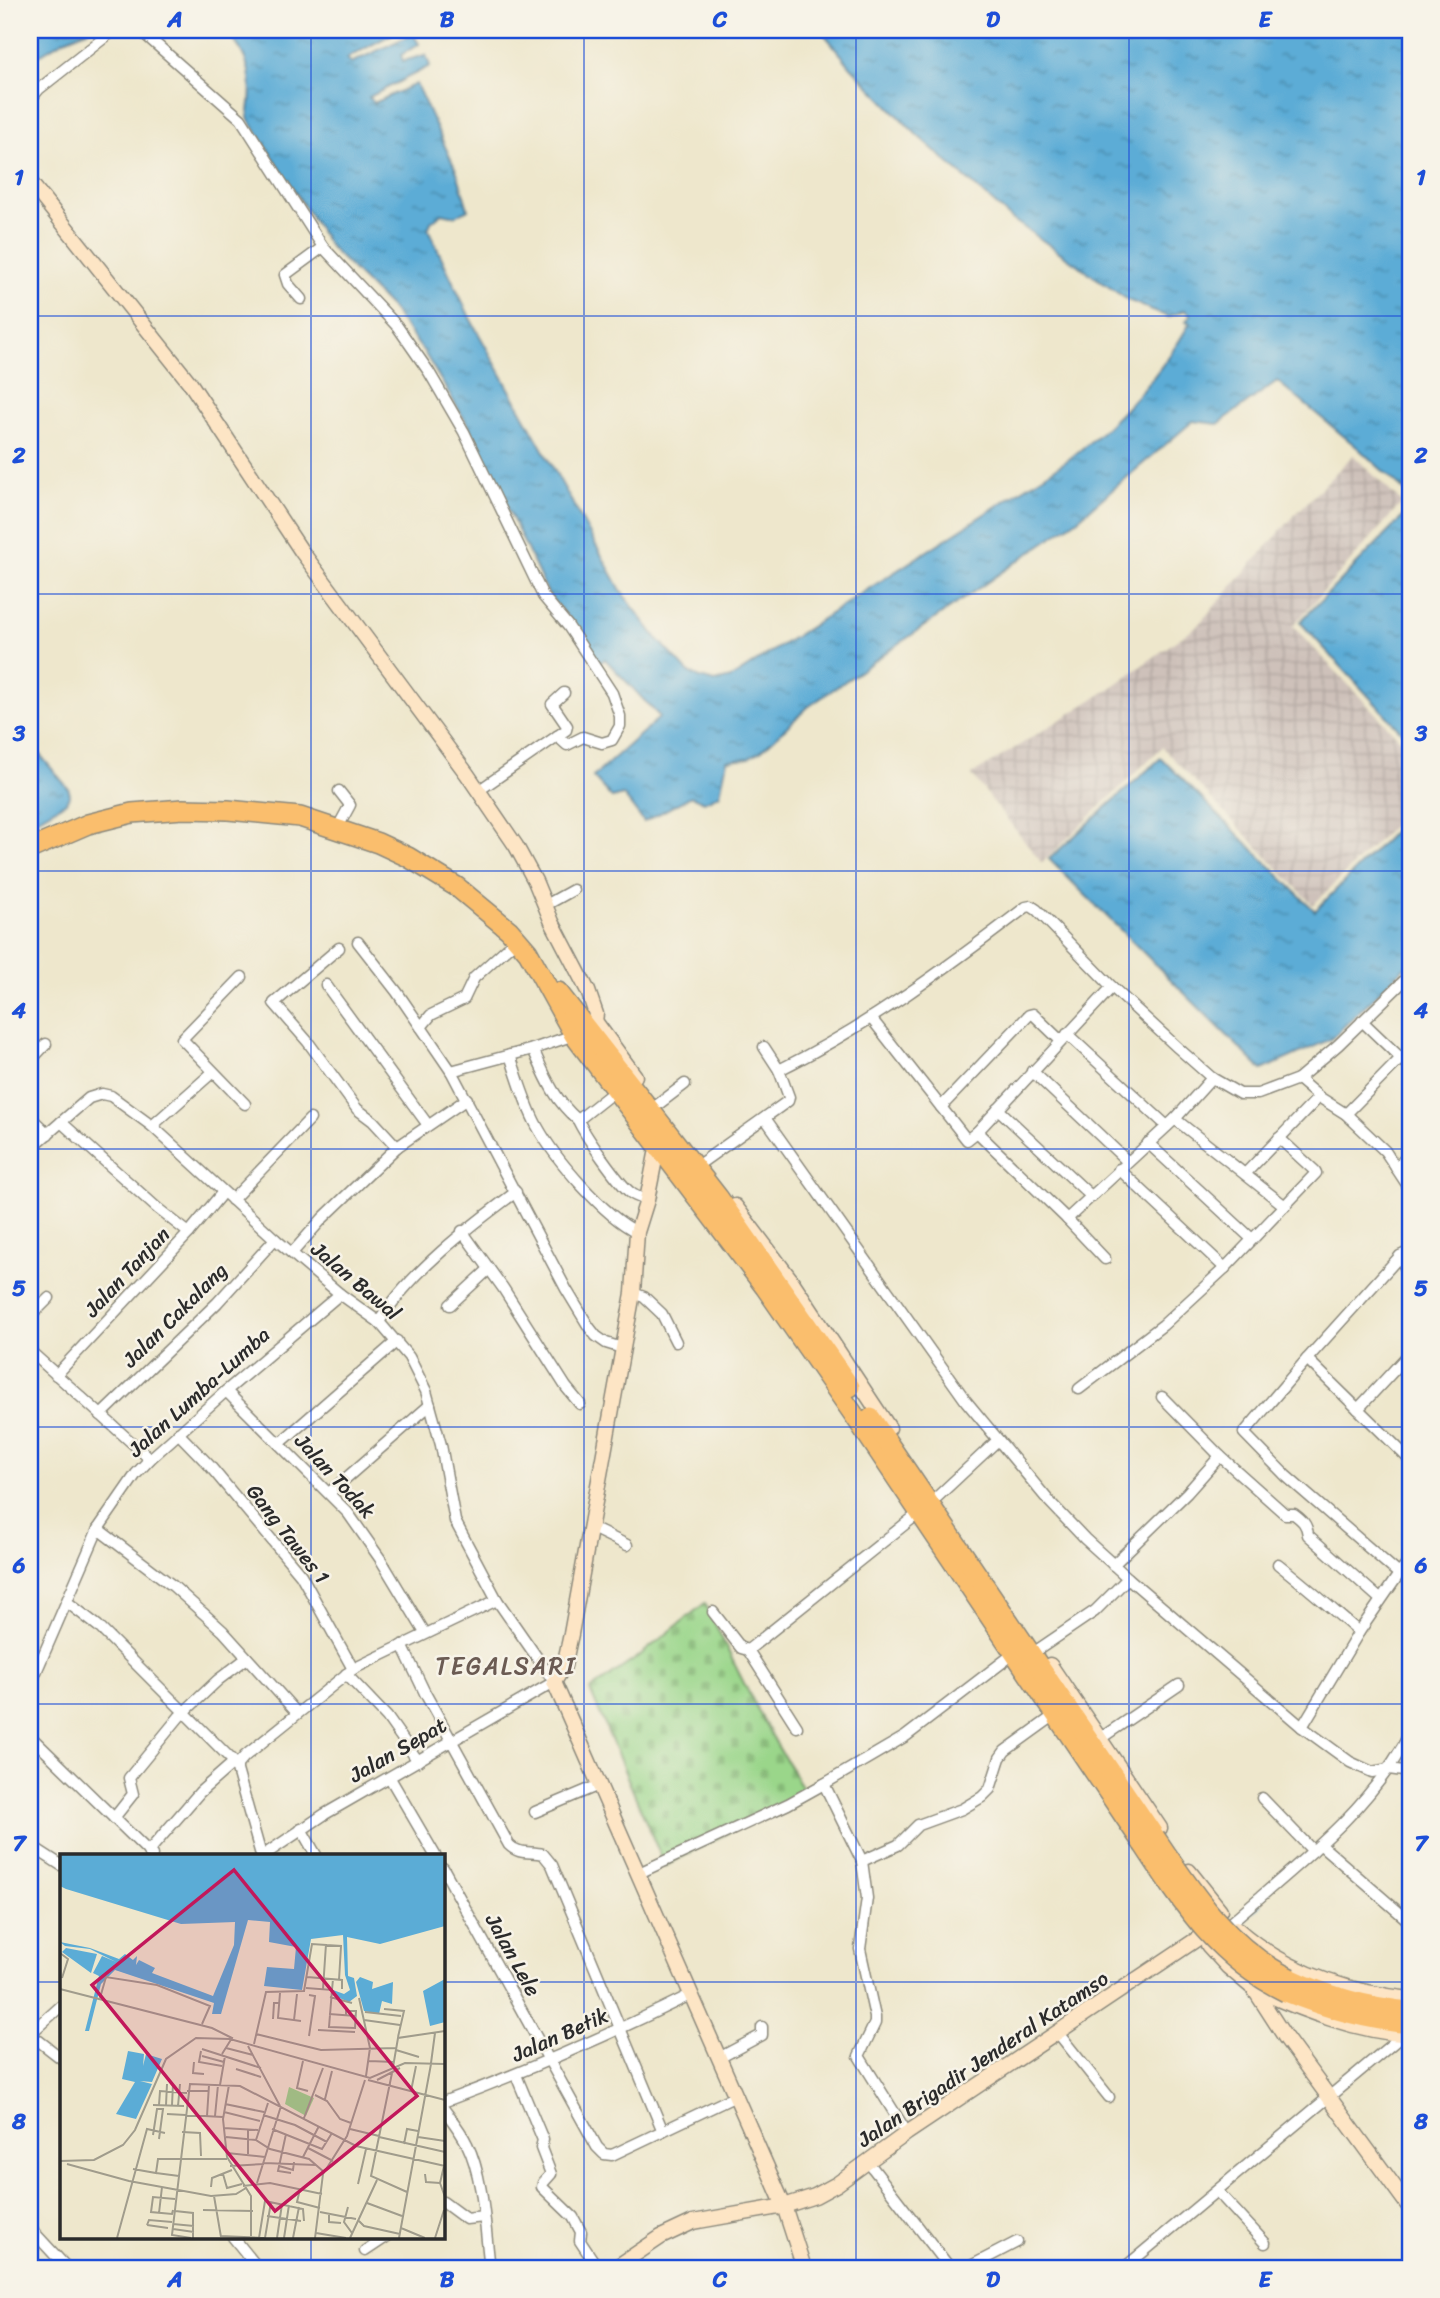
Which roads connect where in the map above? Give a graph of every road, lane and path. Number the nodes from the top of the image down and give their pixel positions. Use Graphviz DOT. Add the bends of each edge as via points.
graph roads {
  1 [pos="114,30"];
  2 [pos="140,30"];
  3 [pos="30,100"];
  4 [pos="30,182"];
  5 [pos="323,247"];
  6 [pos="301,299"];
  7 [pos="564,693"];
  8 [pos="557,736"];
  9 [pos="340,791"];
  10 [pos="478,791"];
  11 [pos="330,827"];
  12 [pos="30,849"];
  13 [pos="573,890"];
  14 [pos="546,905"];
  15 [pos="517,939"];
  16 [pos="358,942"];
  17 [pos="339,948"];
  18 [pos="1410,975"];
  19 [pos="242,977"];
  20 [pos="326,985"];
  21 [pos="1112,987"];
  22 [pos="871,1018"];
  23 [pos="1362,1021"];
  24 [pos="421,1027"];
  25 [pos="586,1028"];
  26 [pos="1064,1038"];
  27 [pos="46,1044"];
  28 [pos="764,1047"];
  29 [pos="533,1049"];
  30 [pos="510,1055"];
  31 [pos="1401,1058"];
  32 [pos="30,1061"];
  33 [pos="1410,1067"];
  34 [pos="779,1070"];
  35 [pos="451,1071"];
  36 [pos="1032,1071"];
  37 [pos="213,1072"];
  38 [pos="1212,1078"];
  39 [pos="1298,1079"];
  40 [pos="685,1084"];
  41 [pos="616,1090"];
  42 [pos="1319,1097"];
  43 [pos="467,1099"];
  44 [pos="245,1104"];
  45 [pos="656,1106"];
  46 [pos="941,1107"];
  47 [pos="998,1109"];
  48 [pos="1346,1114"];
  49 [pos="31,1118"];
  50 [pos="765,1118"];
  51 [pos="310,1119"];
  52 [pos="578,1119"];
  53 [pos="61,1122"];
  54 [pos="1171,1123"];
  55 [pos="428,1125"];
  56 [pos="152,1126"];
  57 [pos="45,1131"];
  58 [pos="980,1136"];
  59 [pos="1279,1139"];
  60 [pos="1148,1143"];
  61 [pos="397,1147"];
  62 [pos="657,1147"];
  63 [pos="30,1149"];
  64 [pos="1410,1154"];
  65 [pos="701,1163"];
  66 [pos="1123,1165"];
  67 [pos="1396,1168"];
  68 [pos="1245,1174"];
  69 [pos="1410,1189"];
  70 [pos="223,1192"];
  71 [pos="516,1192"];
  72 [pos="1091,1196"];
  73 [pos="232,1200"];
  74 [pos="647,1200"];
  75 [pos="1285,1206"];
  76 [pos="1067,1219"];
  77 [pos="462,1231"];
  78 [pos="637,1232"];
  79 [pos="189,1233"];
  80 [pos="275,1239"];
  81 [pos="1252,1240"];
  82 [pos="292,1253"];
  83 [pos="1405,1254"];
  84 [pos="1105,1259"];
  85 [pos="1225,1268"];
  86 [pos="489,1269"];
  87 [pos="1410,1278"];
  88 [pos="632,1293"];
  89 [pos="340,1294"];
  90 [pos="49,1298"];
  91 [pos="450,1305"];
  92 [pos="30,1317"];
  93 [pos="379,1322"];
  94 [pos="397,1341"];
  95 [pos="676,1342"];
  96 [pos="622,1348"];
  97 [pos="30,1351"];
  98 [pos="1410,1353"];
  99 [pos="1307,1359"];
  100 [pos="56,1375"];
  101 [pos="1079,1388"];
  102 [pos="226,1391"];
  103 [pos="1162,1397"];
  104 [pos="580,1404"];
  105 [pos="430,1405"];
  106 [pos="1358,1409"];
  107 [pos="101,1415"];
  108 [pos="178,1433"];
  109 [pos="998,1440"];
  110 [pos="279,1444"];
  111 [pos="1408,1452"];
  112 [pos="1220,1456"];
  113 [pos="150,1459"];
  114 [pos="329,1493"];
  115 [pos="936,1498"];
  116 [pos="914,1517"];
  117 [pos="590,1527"];
  118 [pos="98,1529"];
  119 [pos="627,1545"];
  120 [pos="1410,1561"];
  121 [pos="1113,1564"];
  122 [pos="1278,1564"];
  123 [pos="1399,1574"];
  124 [pos="1128,1578"];
  125 [pos="1380,1599"];
  126 [pos="497,1600"];
  127 [pos="68,1602"];
  128 [pos="713,1612"];
  129 [pos="1359,1632"];
  130 [pos="425,1633"];
  131 [pos="402,1646"];
  132 [pos="1039,1649"];
  133 [pos="748,1650"];
  134 [pos="247,1658"];
  135 [pos="1008,1658"];
  136 [pos="350,1671"];
  137 [pos="554,1682"];
  138 [pos="1179,1685"];
  139 [pos="30,1686"];
  140 [pos="184,1713"];
  141 [pos="297,1713"];
  142 [pos="1048,1720"];
  143 [pos="797,1727"];
  144 [pos="1302,1727"];
  145 [pos="1410,1733"];
  146 [pos="30,1736"];
  147 [pos="1101,1738"];
  148 [pos="452,1742"];
  149 [pos="418,1761"];
  150 [pos="235,1764"];
  151 [pos="1398,1770"];
  152 [pos="390,1778"];
  153 [pos="824,1784"];
  154 [pos="599,1785"];
  155 [pos="1262,1798"];
  156 [pos="535,1812"];
  157 [pos="114,1818"];
  158 [pos="301,1829"];
  159 [pos="1149,1840"];
  160 [pos="30,1845"];
  161 [pos="1321,1848"];
  162 [pos="150,1854"];
  163 [pos="263,1854"];
  164 [pos="264,1854"];
  165 [pos="315,1854"];
  166 [pos="434,1854"];
  167 [pos="862,1861"];
  168 [pos="60,1864"];
  169 [pos="639,1873"];
  170 [pos="447,1884"];
  171 [pos="1410,1922"];
  172 [pos="1230,1923"];
  173 [pos="1200,1937"];
  174 [pos="1263,1950"];
  175 [pos="1288,1985"];
  176 [pos="1254,1989"];
  177 [pos="690,1995"];
  178 [pos="1410,1999"];
  179 [pos="1410,2011"];
  180 [pos="59,2012"];
  181 [pos="762,2027"];
  182 [pos="622,2029"];
  183 [pos="1408,2031"];
  184 [pos="1058,2033"];
  185 [pos="30,2034"];
  186 [pos="60,2057"];
  187 [pos="719,2058"];
  188 [pos="549,2060"];
  189 [pos="516,2075"];
  190 [pos="736,2096"];
  191 [pos="1329,2096"];
  192 [pos="1109,2097"];
  193 [pos="444,2105"];
  194 [pos="444,2107"];
  195 [pos="662,2129"];
  196 [pos="907,2133"];
  197 [pos="869,2162"];
  198 [pos="1217,2191"];
  199 [pos="444,2203"];
  200 [pos="784,2206"];
  201 [pos="1410,2208"];
  202 [pos="484,2217"];
  203 [pos="30,2228"];
  204 [pos="234,2238"];
  205 [pos="384,2238"];
  206 [pos="1017,2242"];
  207 [pos="1265,2243"];
  208 [pos="365,2250"];
  209 [pos="68,2268"];
  210 [pos="258,2268"];
  211 [pos="490,2268"];
  212 [pos="598,2268"];
  213 [pos="615,2268"];
  214 [pos="804,2268"];
  215 [pos="950,2268"];
  216 [pos="967,2268"];
  217 [pos="1124,2268"];
  1 -- 3 [label="street"];
  2 -- 5 [label="street" via="241,119"];
  4 -- 10 [label="street" via="190,383 302,552"];
  5 -- 6 [label="street" via="285,275"];
  5 -- 8 [label="street" via="397,326 429,372 464,432 543,596 568,626 616,702 620,726 612,740 602,743 583,737 567,745"];
  7 -- 8 [label="street" via="552,704 567,727"];
  8 -- 10 [label="street"];
  9 -- 11 [label="street" via="350,805"];
  10 -- 14 [label="street" via="522,856"];
  11 -- 12 [label="highway" via="300,817 183,809 132,813 88,824"];
  11 -- 15 [label="highway" via="408,857 457,887"];
  13 -- 14 [label="street"];
  14 -- 25 [label="street" via="596,1014"];
  15 -- 24 [label="street" via="474,978 464,999 431,1015"];
  15 -- 25 [label="highway"];
  16 -- 24 [label="street"];
  17 -- 61 [label="street" via="274,1003 357,1108"];
  18 -- 23 [label="street"];
  19 -- 37 [label="street" via="183,1039"];
  20 -- 55 [label="street"];
  21 -- 22 [label="street" via="1031,906"];
  21 -- 26 [label="street"];
  21 -- 38 [label="street"];
  22 -- 34 [label="street"];
  22 -- 46 [label="street"];
  23 -- 31 [label="street"];
  23 -- 39 [label="street"];
  24 -- 35 [label="street"];
  25 -- 29 [label="street"];
  25 -- 41 [label="highway"];
  25 -- 45 [label="street"];
  25 -- 159 [label="highway" via="778,1281 954,1537"];
  26 -- 36 [label="street"];
  26 -- 46 [label="street" via="1029,1015"];
  26 -- 54 [label="street"];
  27 -- 32 [label="street"];
  28 -- 34 [label="street"];
  29 -- 30 [label="street"];
  29 -- 52 [label="street" via="551,1089"];
  30 -- 35 [label="street"];
  30 -- 78 [label="street" via="527,1104 548,1143 610,1213"];
  31 -- 33 [label="street"];
  31 -- 48 [label="street"];
  34 -- 50 [label="street" via="788,1101"];
  35 -- 43 [label="street"];
  36 -- 47 [label="street"];
  36 -- 66 [label="street"];
  37 -- 44 [label="street"];
  37 -- 56 [label="street"];
  38 -- 39 [label="street" via="1248,1095"];
  38 -- 54 [label="street"];
  39 -- 42 [label="street"];
  40 -- 45 [label="street"];
  41 -- 52 [label="street"];
  41 -- 62 [label="highway"];
  42 -- 48 [label="street"];
  42 -- 59 [label="street"];
  43 -- 55 [label="street"];
  43 -- 71 [label="street"];
  45 -- 65 [label="street"];
  46 -- 58 [label="street" via="967,1140"];
  47 -- 58 [label="street"];
  47 -- 72 [label="street"];
  48 -- 67 [label="street"];
  49 -- 57 [label="street"];
  50 -- 65 [label="street"];
  50 -- 109 [label="street"];
  51 -- 73 [label="street"];
  52 -- 74 [label="street" via="620,1183"];
  53 -- 56 [label="street, Jalan Bawal" via="89,1098 102,1094 118,1100"];
  53 -- 57 [label="street, Jalan Bawal"];
  53 -- 79 [label="street"];
  54 -- 60 [label="street"];
  54 -- 68 [label="street"];
  55 -- 61 [label="street"];
  56 -- 70 [label="street, Jalan Bawal"];
  57 -- 63 [label="street, Jalan Bawal"];
  58 -- 76 [label="street"];
  59 -- 68 [label="street"];
  59 -- 75 [label="street" via="1316,1172"];
  60 -- 66 [label="street"];
  60 -- 81 [label="street"];
  61 -- 82 [label="street"];
  62 -- 74 [label="street"];
  62 -- 116 [label="street"];
  62 -- 159 [label="highway" via="765,1287"];
  64 -- 67 [label="street"];
  65 -- 115 [label="street" via="791,1280"];
  66 -- 72 [label="street"];
  66 -- 85 [label="street"];
  67 -- 69 [label="street"];
  68 -- 75 [label="street"];
  70 -- 73 [label="street, Jalan Bawal"];
  70 -- 79 [label="street, Jalan Tanjan"];
  71 -- 77 [label="street"];
  71 -- 96 [label="street" via="589,1327 606,1343"];
  72 -- 76 [label="street"];
  73 -- 80 [label="street, Jalan Bawal"];
  74 -- 78 [label="street"];
  75 -- 81 [label="street"];
  76 -- 84 [label="street"];
  77 -- 86 [label="street"];
  77 -- 93 [label="street"];
  78 -- 88 [label="street"];
  79 -- 100 [label="street, Jalan Tanjan"];
  80 -- 82 [label="street, Jalan Bawal"];
  80 -- 107 [label="street, Jalan Cakalang" via="217,1303"];
  81 -- 85 [label="street"];
  82 -- 89 [label="street, Jalan Bawal"];
  83 -- 87 [label="street"];
  83 -- 99 [label="street"];
  85 -- 101 [label="street" via="1163,1325"];
  86 -- 91 [label="street"];
  86 -- 104 [label="street"];
  88 -- 95 [label="street" via="644,1297 662,1314"];
  88 -- 96 [label="street"];
  89 -- 93 [label="street, Jalan Bawal"];
  89 -- 102 [label="street, Jalan Lumba-Lumba"];
  90 -- 92 [label="street"];
  93 -- 94 [label="street, Jalan Bawal"];
  94 -- 105 [label="street, Jalan Bawal"];
  94 -- 110 [label="street"];
  96 -- 117 [label="street"];
  97 -- 100 [label="street"];
  98 -- 106 [label="street"];
  99 -- 106 [label="street"];
  99 -- 123 [label="street" via="1244,1433 1286,1476"];
  100 -- 107 [label="street"];
  102 -- 108 [label="street, Jalan Lumba-Lumba"];
  102 -- 110 [label="street, Jalan Todak"];
  103 -- 112 [label="street"];
  105 -- 114 [label="street"];
  105 -- 126 [label="street, Jalan Bawal" via="455,1521"];
  106 -- 111 [label="street"];
  107 -- 113 [label="street"];
  108 -- 113 [label="street, Jalan Lumba-Lumba"];
  108 -- 136 [label="street, Gang Tawes 1" via="301,1575"];
  109 -- 115 [label="street"];
  109 -- 121 [label="street" via="1048,1500"];
  110 -- 114 [label="street, Jalan Todak"];
  112 -- 121 [label="street"];
  112 -- 125 [label="street" via="1285,1514 1294,1514 1307,1525 1308,1535"];
  113 -- 118 [label="street, Jalan Lumba-Lumba"];
  114 -- 130 [label="street, Jalan Todak" via="360,1527"];
  115 -- 132 [label="street"];
  116 -- 133 [label="street"];
  116 -- 135 [label="street"];
  117 -- 119 [label="street"];
  117 -- 137 [label="street" via="564,1666"];
  118 -- 127 [label="street, Jalan Lumba-Lumba"];
  118 -- 134 [label="street" via="173,1587"];
  120 -- 123 [label="street"];
  121 -- 124 [label="street"];
  122 -- 129 [label="street"];
  123 -- 125 [label="street"];
  124 -- 132 [label="street" via="1095,1611"];
  124 -- 144 [label="street"];
  125 -- 129 [label="street"];
  126 -- 130 [label="street"];
  126 -- 137 [label="street, Jalan Bawal"];
  127 -- 139 [label="street, Jalan Lumba-Lumba"];
  127 -- 140 [label="street"];
  128 -- 133 [label="street" via="741,1648"];
  129 -- 144 [label="street"];
  130 -- 131 [label="street"];
  131 -- 136 [label="street"];
  131 -- 148 [label="street"];
  132 -- 147 [label="street"];
  133 -- 143 [label="street"];
  134 -- 140 [label="street"];
  134 -- 141 [label="street"];
  135 -- 142 [label="street"];
  135 -- 153 [label="street" via="906,1736"];
  136 -- 141 [label="street"];
  136 -- 149 [label="street, Gang Tawes 1"];
  137 -- 148 [label="street, Jalan Sepat"];
  137 -- 154 [label="street"];
  138 -- 147 [label="street"];
  140 -- 150 [label="street"];
  140 -- 157 [label="street" via="129,1778 133,1794"];
  141 -- 150 [label="street"];
  142 -- 167 [label="street" via="1005,1751 990,1789 982,1797 918,1825 898,1845"];
  142 -- 173 [label="street"];
  144 -- 151 [label="street" via="1363,1769"];
  145 -- 151 [label="street"];
  146 -- 157 [label="street"];
  147 -- 172 [label="street"];
  148 -- 149 [label="street, Jalan Sepat"];
  148 -- 182 [label="street" via="509,1845 524,1853 543,1854 549,1860"];
  149 -- 152 [label="street, Jalan Sepat"];
  150 -- 162 [label="street" via="200,1791"];
  150 -- 163 [label="street"];
  151 -- 161 [label="street"];
  152 -- 158 [label="street, Jalan Sepat"];
  152 -- 166 [label="street"];
  153 -- 167 [label="street"];
  153 -- 169 [label="street"];
  154 -- 156 [label="street"];
  154 -- 169 [label="street"];
  155 -- 161 [label="street"];
  157 -- 162 [label="street"];
  158 -- 164 [label="street, Jalan Sepat"];
  158 -- 165 [label="street"];
  159 -- 175 [label="highway, bridge" via="1189,1913 1208,1935 1252,1973"];
  160 -- 168 [label="street"];
  161 -- 171 [label="street"];
  161 -- 172 [label="street"];
  167 -- 196 [label="street" via="867,1898 860,1949 875,2023 859,2056"];
  169 -- 177 [label="street"];
  170 -- 188 [label="street, Jalan Lele"];
  172 -- 174 [label="street"];
  173 -- 176 [label="street"];
  173 -- 184 [label="street, Jalan Brigadir Jenderal Katamso"];
  174 -- 176 [label="street"];
  174 -- 178 [label="street" via="1292,1968 1334,1984"];
  175 -- 179 [label="highway"];
  175 -- 183 [label="highway" via="1351,2016"];
  176 -- 183 [label="street" via="1339,2022"];
  176 -- 191 [label="street"];
  177 -- 182 [label="street, Jalan Betik"];
  177 -- 187 [label="street"];
  180 -- 185 [label="street"];
  181 -- 187 [label="street" via="762,2035"];
  182 -- 188 [label="street, Jalan Betik"];
  182 -- 195 [label="street"];
  183 -- 191 [label="street"];
  184 -- 192 [label="street"];
  184 -- 196 [label="street, Jalan Brigadir Jenderal Katamso"];
  185 -- 186 [label="street"];
  187 -- 190 [label="street"];
  188 -- 189 [label="street, Jalan Betik"];
  188 -- 195 [label="street, Jalan Lele" via="604,2154 612,2155"];
  189 -- 193 [label="street, Jalan Betik"];
  189 -- 212 [label="street" via="543,2140 541,2148 551,2174 542,2186 573,2217 580,2241"];
  190 -- 195 [label="street"];
  190 -- 200 [label="street"];
  191 -- 198 [label="street"];
  191 -- 201 [label="street"];
  194 -- 202 [label="street" via="473,2158"];
  196 -- 197 [label="street, Jalan Brigadir Jenderal Katamso"];
  197 -- 200 [label="street, Jalan Brigadir Jenderal Katamso" via="815,2196"];
  197 -- 215 [label="street"];
  198 -- 207 [label="street"];
  198 -- 217 [label="street"];
  199 -- 202 [label="street" via="466,2219"];
  200 -- 213 [label="street, Jalan Brigadir Jenderal Katamso" via="692,2222"];
  200 -- 214 [label="street"];
  202 -- 211 [label="street"];
  203 -- 209 [label="street"];
  204 -- 210 [label="street"];
  205 -- 208 [label="street"];
  206 -- 216 [label="street"];
}
